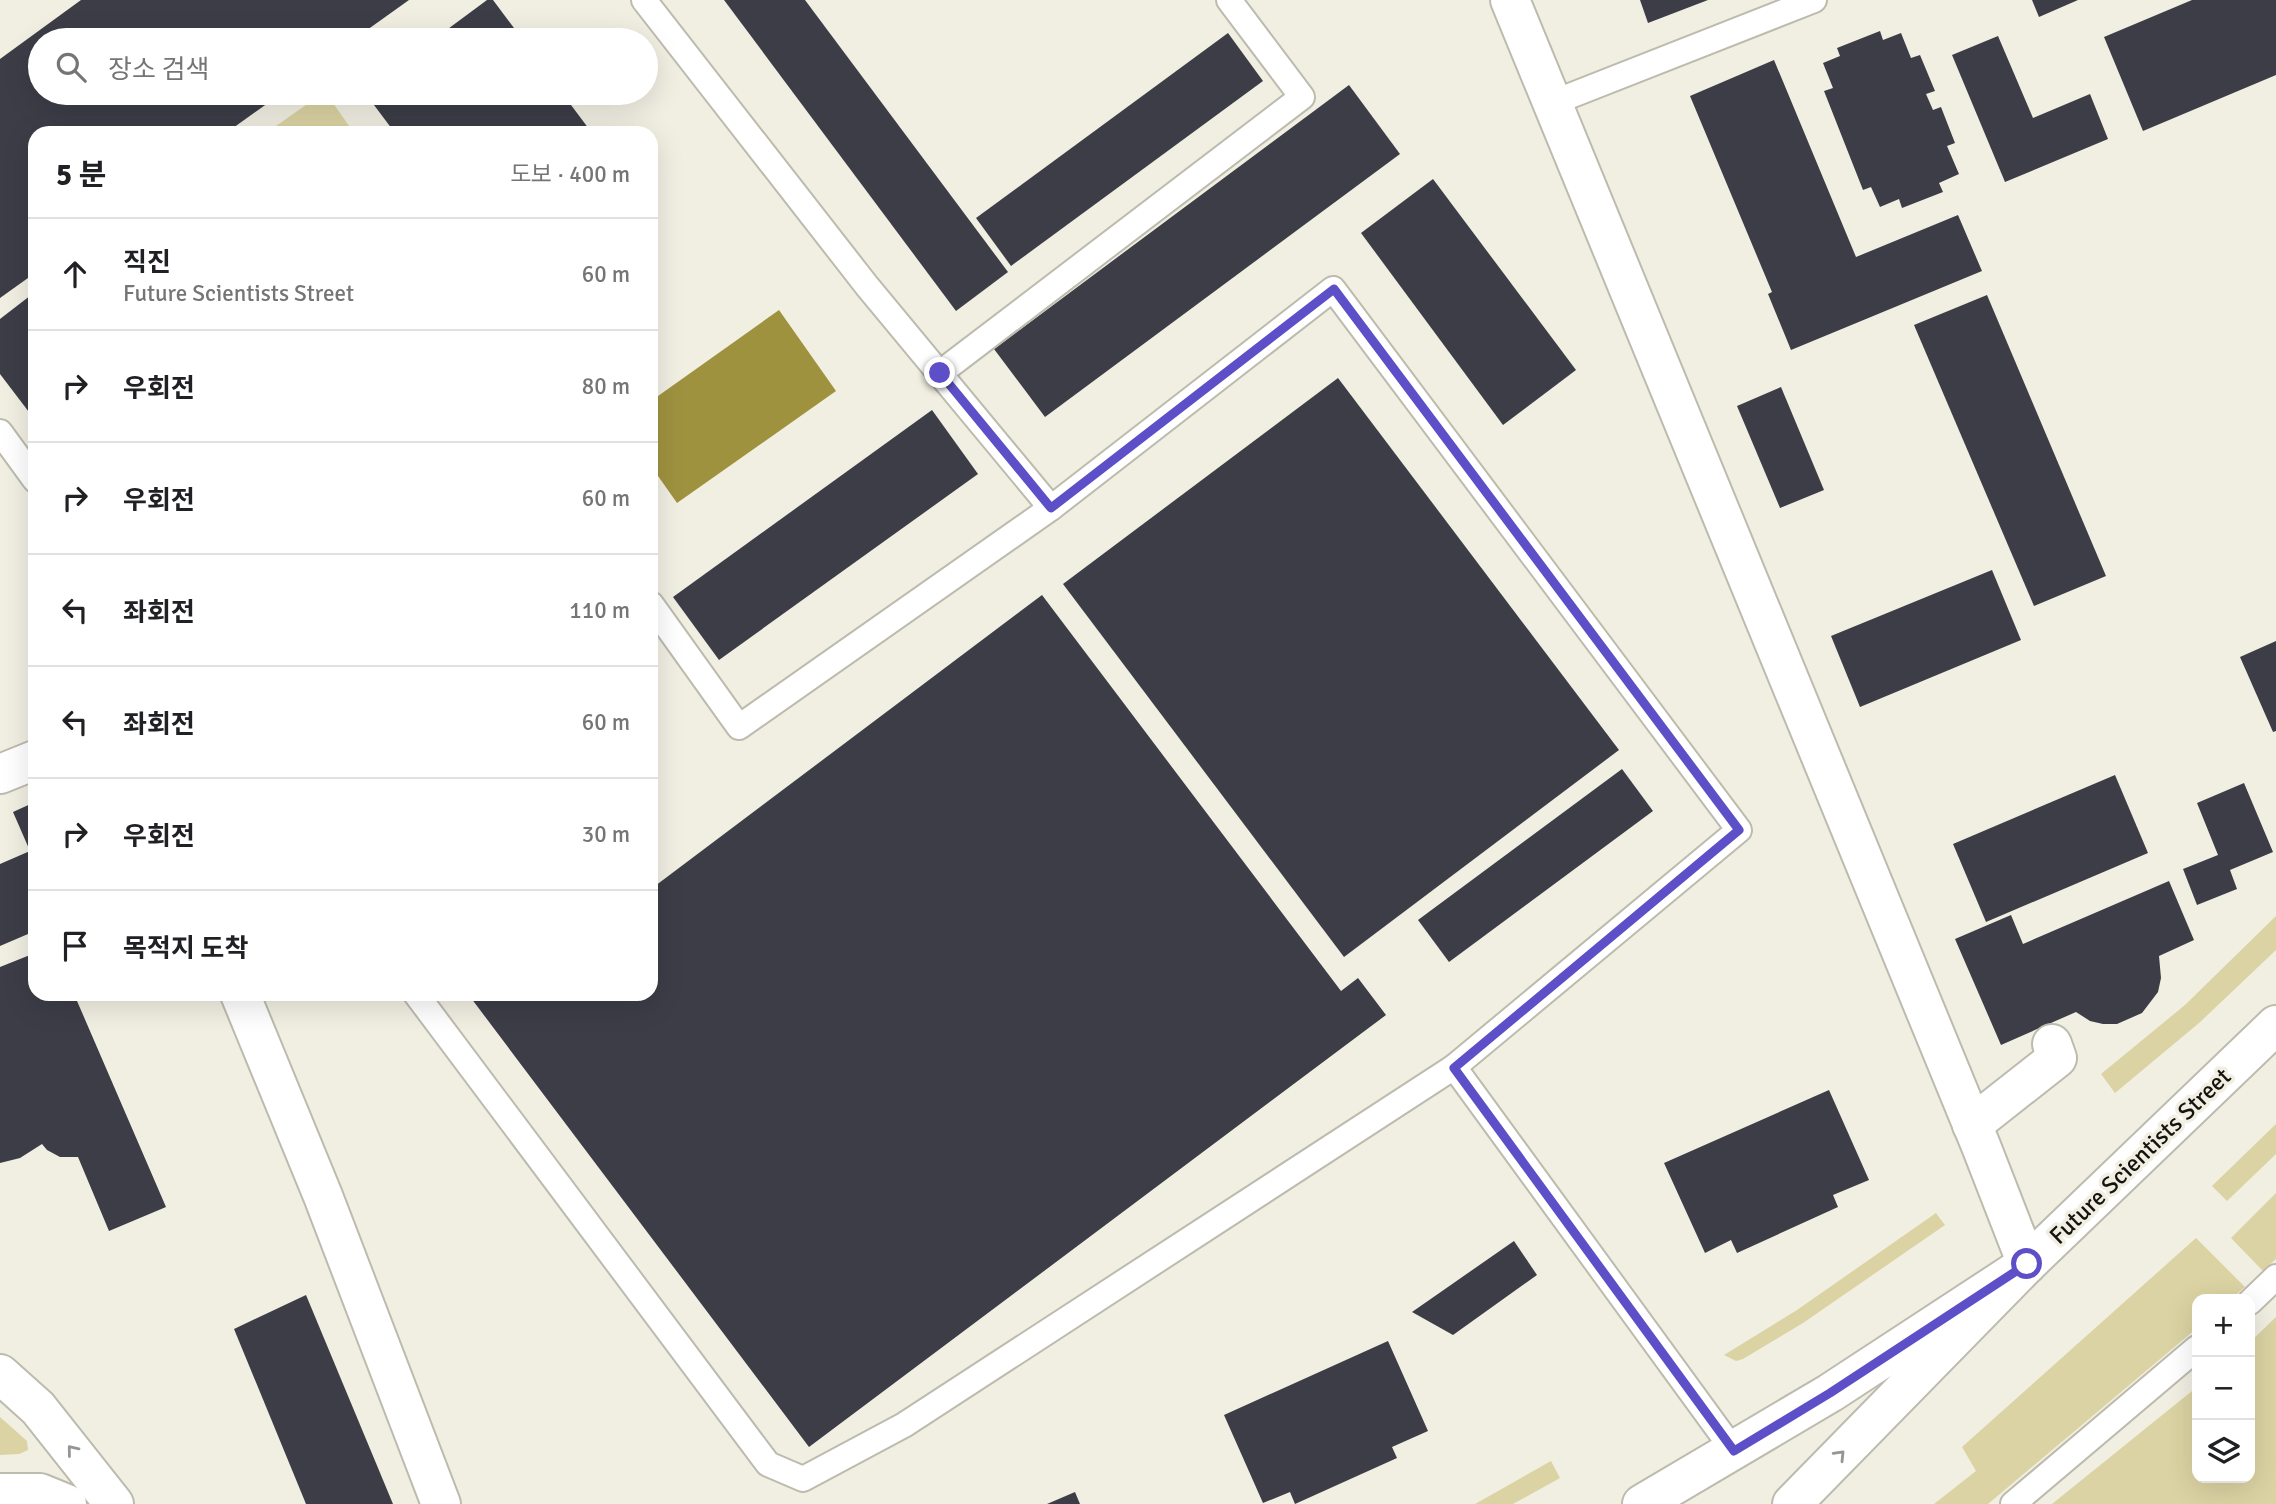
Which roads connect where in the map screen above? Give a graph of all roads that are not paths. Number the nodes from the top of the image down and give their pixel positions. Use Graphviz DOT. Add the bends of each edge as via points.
graph roads {
  1 [pos="644,0"];
  2 [pos="1229,0"];
  3 [pos="1510,0"];
  4 [pos="1814,0"];
  5 [pos="1552,103"];
  6 [pos="940,373"];
  7 [pos="0,432"];
  8 [pos="28,470"];
  9 [pos="1051,508"];
  10 [pos="658,614"];
  11 [pos="28,763"];
  12 [pos="0,774"];
  13 [pos="243,1001"];
  14 [pos="421,1001"];
  15 [pos="2276,1025"];
  16 [pos="2052,1044"];
  17 [pos="1454,1068"];
  18 [pos="1972,1125"];
  19 [pos="2027,1264"];
  20 [pos="2276,1277"];
  21 [pos="2255,1297"];
  22 [pos="2192,1353"];
  23 [pos="0,1374"];
  24 [pos="1734,1451"];
  25 [pos="0,1493"];
  26 [pos="67,1504"];
  27 [pos="114,1504"];
  28 [pos="441,1504"];
  29 [pos="1643,1504"];
  30 [pos="1792,1504"];
  31 [pos="2013,1504"];
  1 -- 6 [label="lane"];
  2 -- 6 [label="lane" via="1302,97"];
  3 -- 5 [label="main road"];
  4 -- 5 [label="lane"];
  5 -- 18 [label="main road"];
  6 -- 9 [label="lane"];
  7 -- 8 [label="lane"];
  9 -- 10 [label="lane" via="739,727"];
  9 -- 17 [label="lane" via="1334,289 1739,830"];
  11 -- 12 [label="main road"];
  13 -- 28 [label="main road"];
  14 -- 17 [label="lane" via="768,1464 803,1479 904,1425"];
  15 -- 19 [label="main road, Future Scientists Street"];
  16 -- 18 [label="main road" via="2057,1058"];
  17 -- 24 [label="lane"];
  18 -- 19 [label="main road"];
  19 -- 24 [label="main road, Future Scientists Street"];
  30 -- 19 [label="main road, one-way"];
  20 -- 21 [label="lane"];
  22 -- 31 [label="lane"];
  27 -- 23 [label="main road, one-way" via="38,1408"];
  24 -- 29 [label="main road, Future Scientists Street"];
  25 -- 26 [label="main road" via="40,1493"];
}
